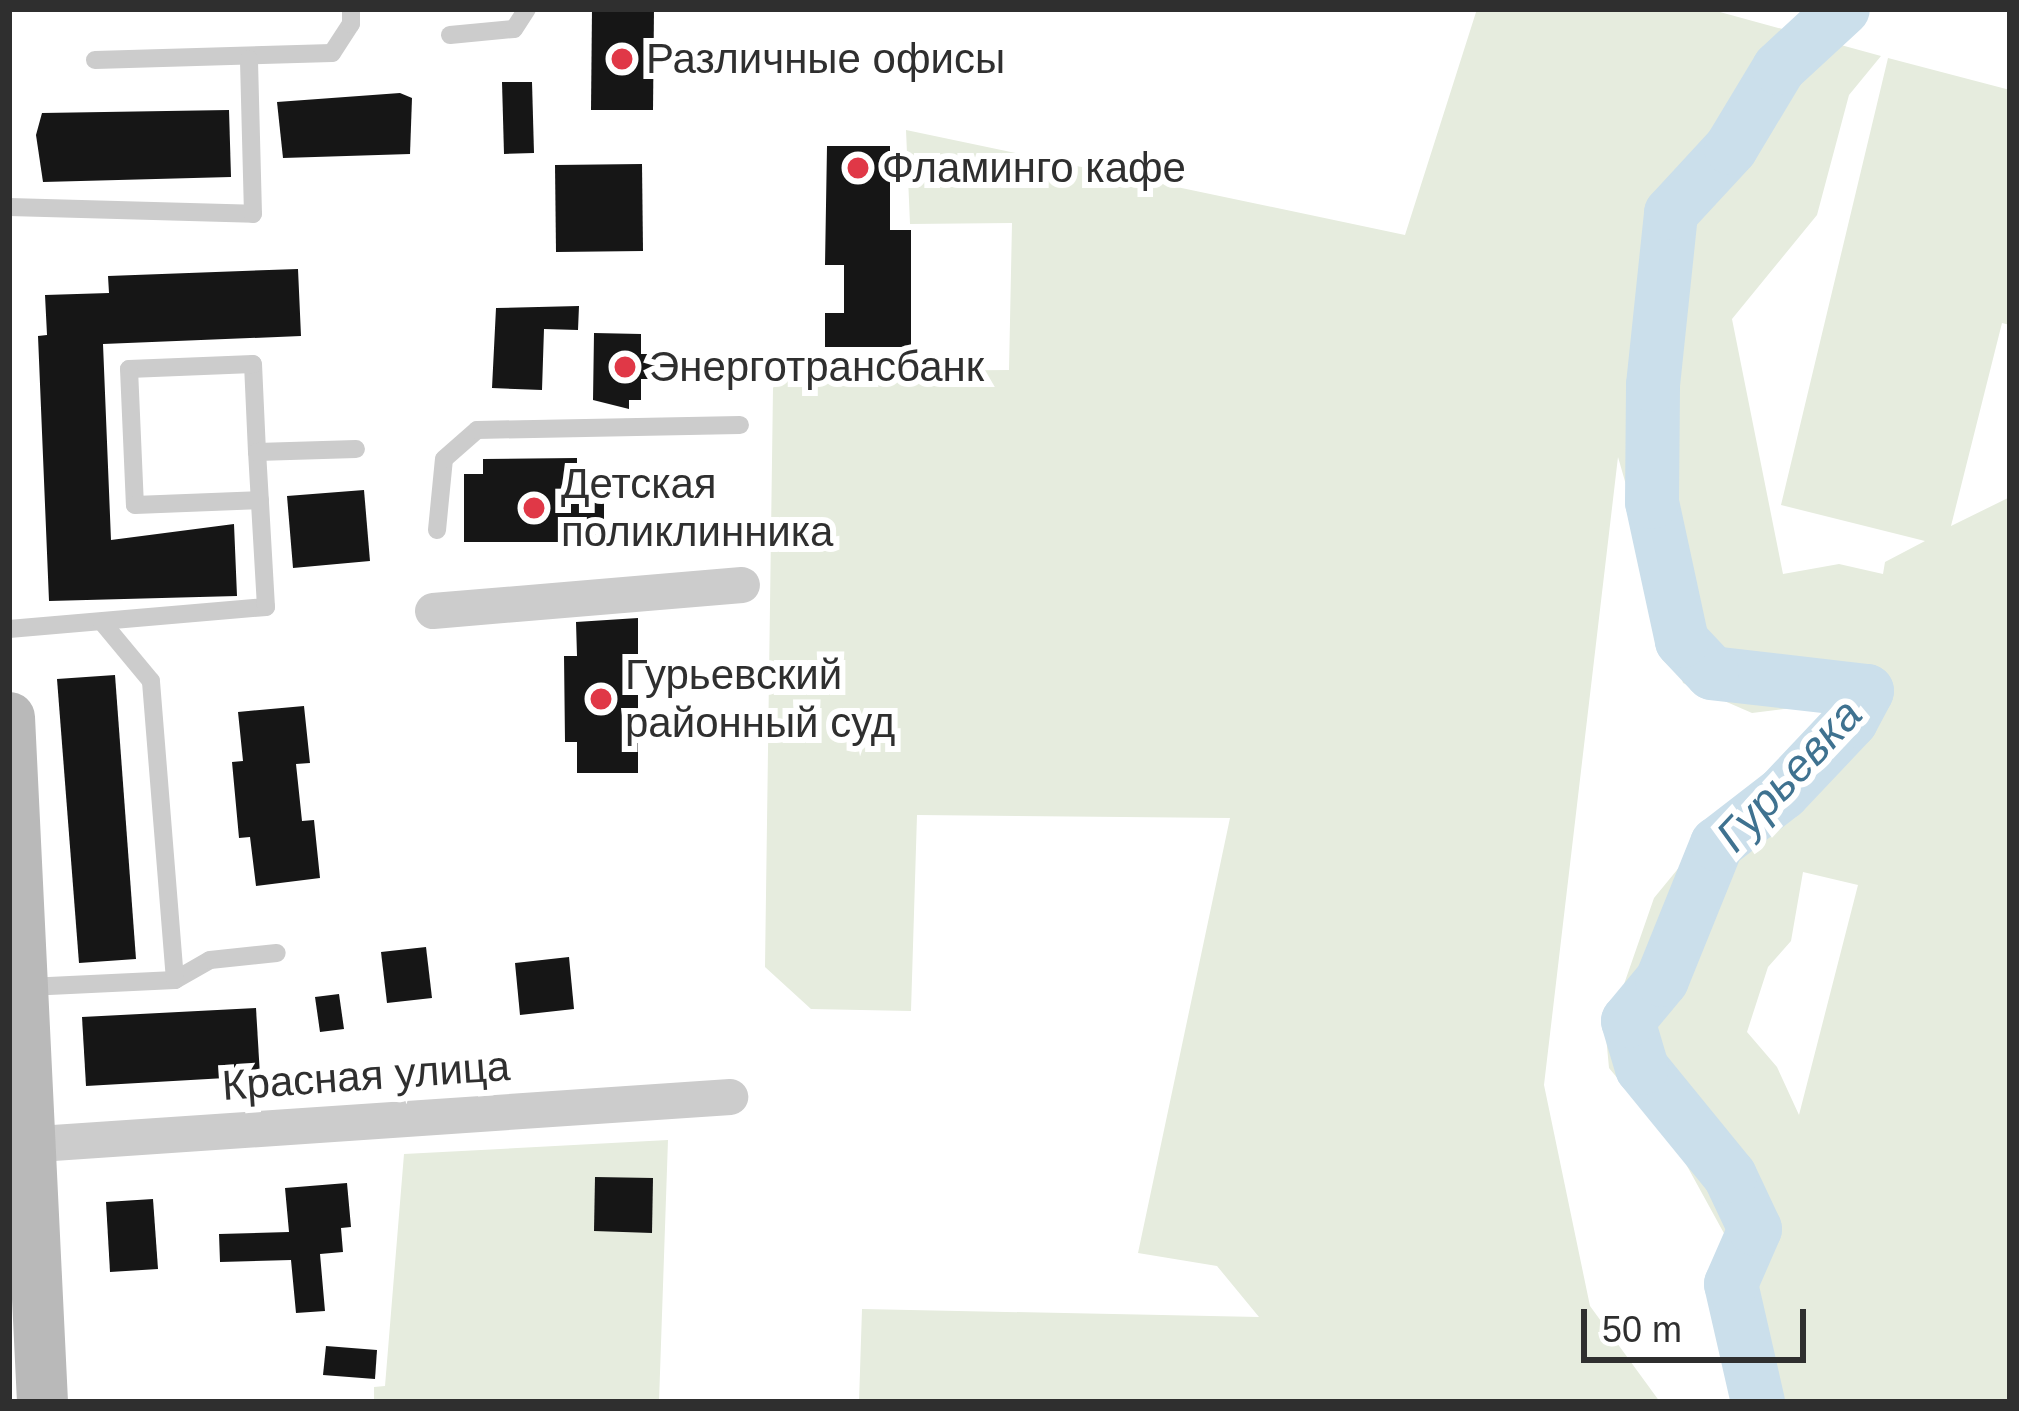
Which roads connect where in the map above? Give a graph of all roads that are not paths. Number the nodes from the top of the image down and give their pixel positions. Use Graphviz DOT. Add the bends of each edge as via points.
graph roads {
  1 [pos="351,9"];
  2 [pos="527,9"];
  3 [pos="450,35"];
  4 [pos="249,59"];
  5 [pos="94,61"];
  6 [pos="9,207"];
  7 [pos="740,425"];
  8 [pos="356,449"];
  9 [pos="257,452"];
  10 [pos="260,500"];
  11 [pos="437,530"];
  12 [pos="742,585"];
  13 [pos="433,611"];
  14 [pos="102,622"];
  15 [pos="9,628"];
  16 [pos="9,722"];
  17 [pos="277,953"];
  18 [pos="175,980"];
  19 [pos="27,987"];
  20 [pos="730,1097"];
  21 [pos="22,1145"];
  22 [pos="42,1402"];
  1 -- 4 [label="lane" via="332,53"];
  2 -- 3 [label="lane" via="514,29"];
  4 -- 5 [label="lane"];
  4 -- 6 [label="lane" via="253,214"];
  7 -- 11 [label="lane" via="478,430 444,459"];
  8 -- 9 [label="lane"];
  9 -- 10 [label="lane"];
  9 -- 10 [label="lane" via="253,364 129,369 135,505"];
  10 -- 14 [label="lane" via="266,607"];
  12 -- 13 [label="street"];
  14 -- 15 [label="lane"];
  14 -- 18 [label="lane" via="151,681"];
  16 -- 19 [label="street"];
  17 -- 18 [label="lane" via="210,960"];
  18 -- 19 [label="lane"];
  19 -- 21 [label="street"];
  20 -- 21 [label="street, Красная улица"];
  21 -- 22 [label="street"];
}
